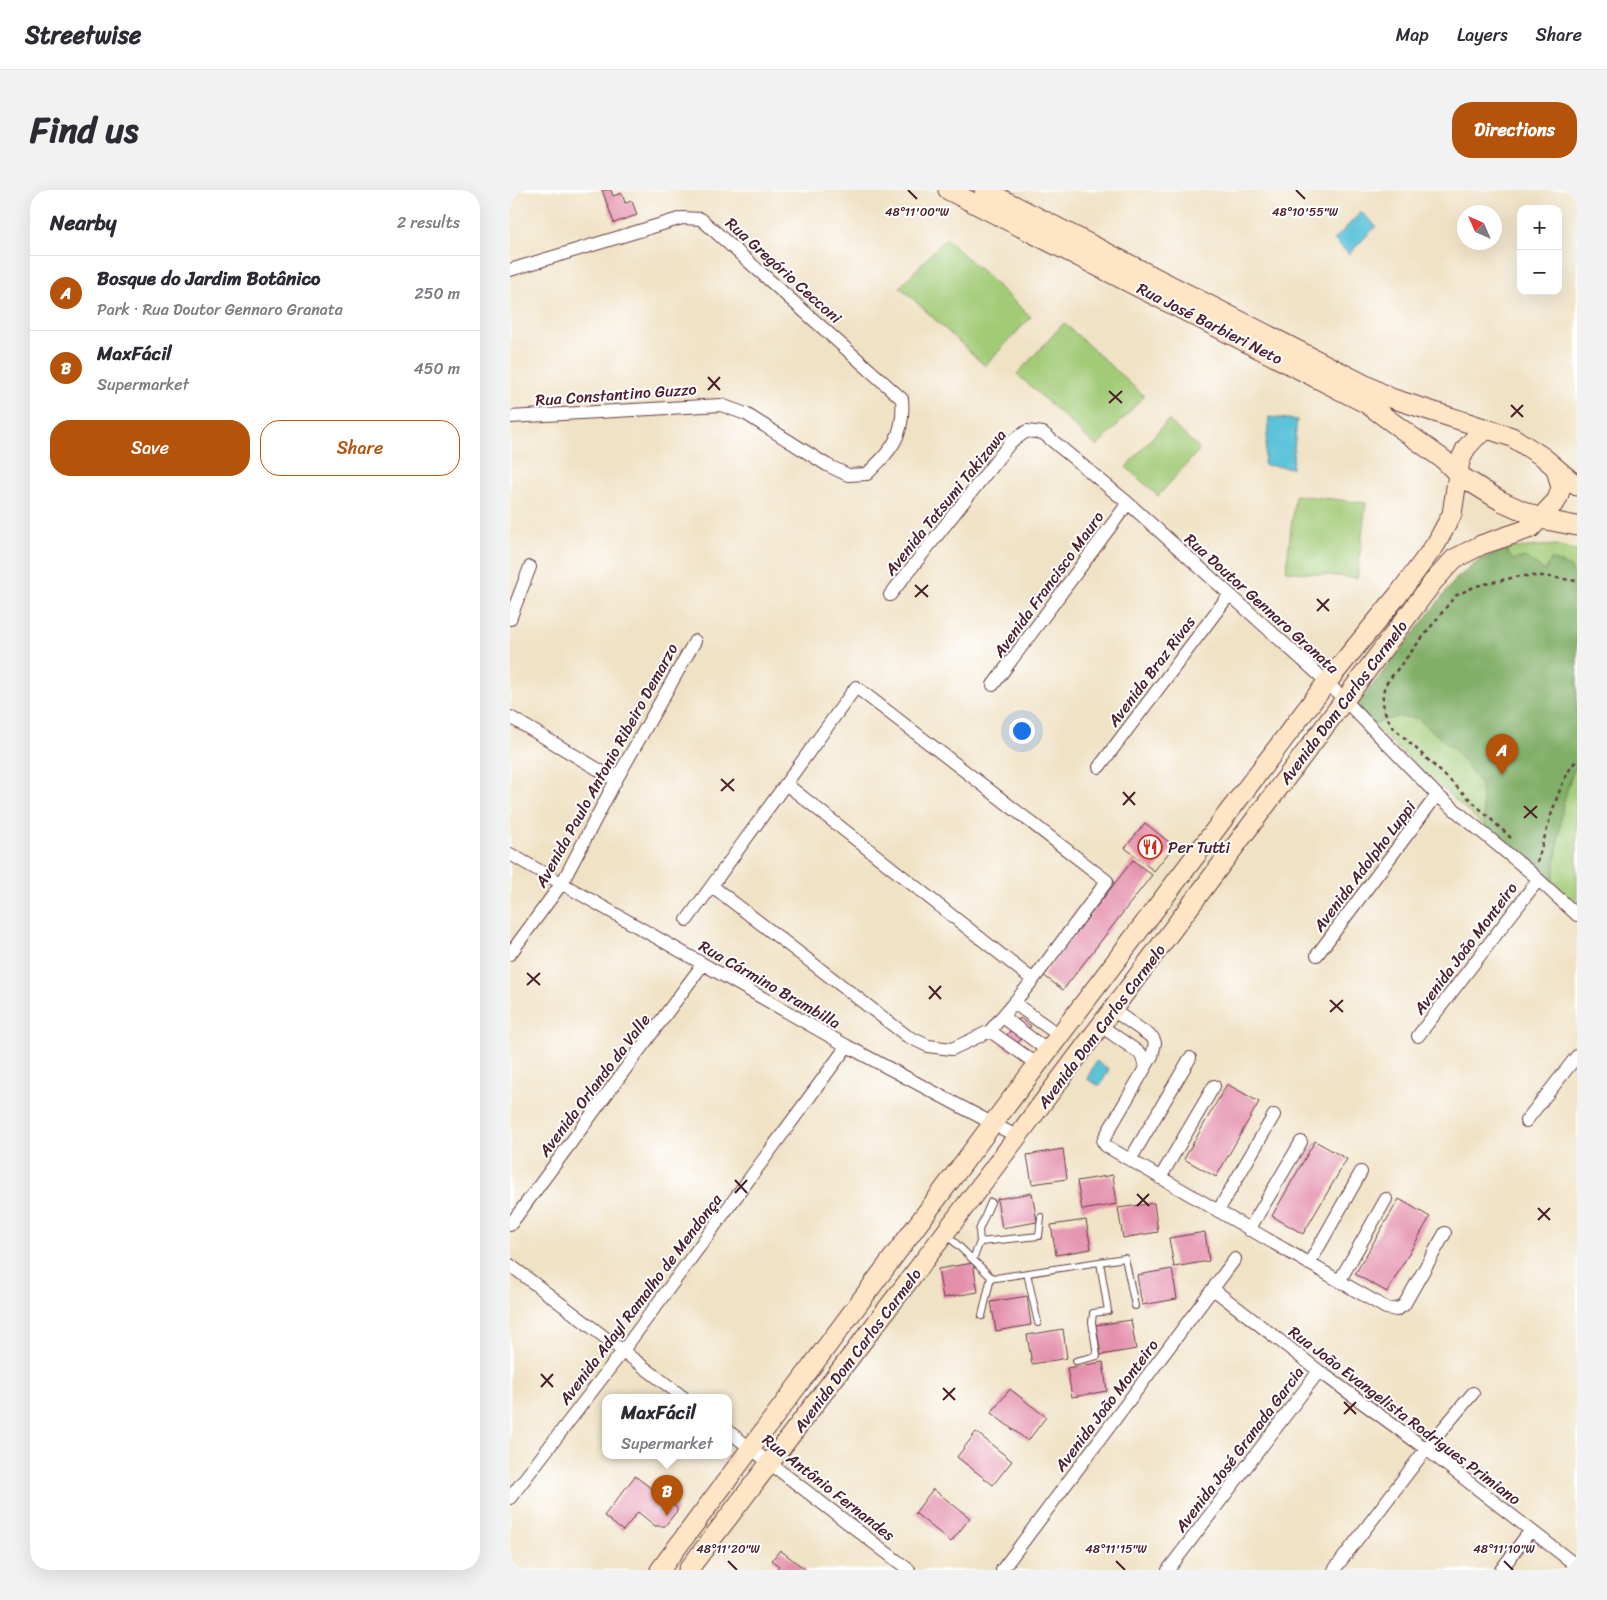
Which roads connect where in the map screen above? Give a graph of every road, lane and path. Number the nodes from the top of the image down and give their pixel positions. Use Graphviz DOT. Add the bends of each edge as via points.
graph roads {
  1 [pos="948,190"];
  2 [pos="984,190"];
  3 [pos="510,270"];
  4 [pos="902,399"];
  5 [pos="510,417"];
  6 [pos="1487,430"];
  7 [pos="1027,432"];
  8 [pos="1556,469"];
  9 [pos="1459,475"];
  10 [pos="1577,486"];
  11 [pos="1128,503"];
  12 [pos="1541,519"];
  13 [pos="1577,526"];
  14 [pos="530,567"];
  15 [pos="1577,581"];
  16 [pos="890,595"];
  17 [pos="1229,595"];
  18 [pos="510,619"];
  19 [pos="695,641"];
  20 [pos="1326,682"];
  21 [pos="993,685"];
  22 [pos="1345,700"];
  23 [pos="510,717"];
  24 [pos="1577,760"];
  25 [pos="1099,767"];
  26 [pos="616,780"];
  27 [pos="786,784"];
  28 [pos="1437,795"];
  29 [pos="1516,843"];
  30 [pos="510,854"];
  31 [pos="1530,856"];
  32 [pos="1194,859"];
  33 [pos="1537,862"];
  34 [pos="1543,868"];
  35 [pos="1214,874"];
  36 [pos="1538,880"];
  37 [pos="562,883"];
  38 [pos="712,886"];
  39 [pos="1577,915"];
  40 [pos="687,920"];
  41 [pos="510,954"];
  42 [pos="1317,955"];
  43 [pos="703,964"];
  44 [pos="1033,980"];
  45 [pos="1014,1003"];
  46 [pos="1113,1010"];
  47 [pos="1002,1017"];
  48 [pos="1101,1026"];
  49 [pos="990,1031"];
  50 [pos="1060,1036"];
  51 [pos="1418,1036"];
  52 [pos="847,1046"];
  53 [pos="1577,1056"];
  54 [pos="1043,1058"];
  55 [pos="1190,1058"];
  56 [pos="1145,1066"];
  57 [pos="1214,1086"];
  58 [pos="1274,1115"];
  59 [pos="1526,1121"];
  60 [pos="994,1122"];
  61 [pos="1018,1137"];
  62 [pos="1301,1142"];
  63 [pos="1130,1160"];
  64 [pos="1361,1172"];
  65 [pos="1160,1178"];
  66 [pos="1386,1199"];
  67 [pos="991,1202"];
  68 [pos="1218,1211"];
  69 [pos="1041,1217"];
  70 [pos="510,1225"];
  71 [pos="1249,1230"];
  72 [pos="945,1233"];
  73 [pos="1445,1233"];
  74 [pos="980,1242"];
  75 [pos="973,1259"];
  76 [pos="1235,1259"];
  77 [pos="1100,1262"];
  78 [pos="1309,1264"];
  79 [pos="510,1265"];
  80 [pos="1027,1273"];
  81 [pos="991,1277"];
  82 [pos="1340,1280"];
  83 [pos="1214,1289"];
  84 [pos="860,1303"];
  85 [pos="1134,1306"];
  86 [pos="982,1316"];
  87 [pos="880,1318"];
  88 [pos="1038,1323"];
  89 [pos="622,1352"];
  90 [pos="1076,1361"];
  91 [pos="1319,1371"];
  92 [pos="1473,1393"];
  93 [pos="679,1394"];
  94 [pos="732,1434"];
  95 [pos="751,1448"];
  96 [pos="1426,1449"];
  97 [pos="771,1464"];
  98 [pos="510,1498"];
  99 [pos="1530,1531"];
  100 [pos="1577,1566"];
  101 [pos="660,1570"];
  102 [pos="688,1570"];
  103 [pos="909,1570"];
  104 [pos="1002,1570"];
  105 [pos="1168,1570"];
  106 [pos="1334,1570"];
  107 [pos="1501,1570"];
  1 -- 9 [label="street, Rua José Barbieri Neto" via="1367,404 1437,454"];
  2 -- 6 [label="street, Rua José Barbieri Neto" via="1391,398"];
  3 -- 4 [label="street, Rua Gregório Cecconi" via="682,218 696,218 709,225"];
  4 -- 5 [label="street, Rua Constantino Guzzo" via="904,416 900,435 867,474 848,475 746,414 720,405"];
  6 -- 8 [label="street, Rua José Barbieri Neto" via="1512,437 1528,446"];
  6 -- 9 [label="street, Avenida Dom Carlos Carmelo" via="1466,448 1460,461"];
  7 -- 11 [label="street, Rua Doutor Gennaro Granata" via="1043,433"];
  7 -- 16 [label="street, Avenida Tatsumi Takizawa" via="1011,442"];
  8 -- 10 [label="street"];
  8 -- 12 [label="street, Avenida Dom Carlos Carmelo" via="1561,488 1557,500"];
  9 -- 12 [label="street, Rua José Barbieri Neto" via="1501,501"];
  9 -- 20 [label="street, Avenida Dom Carlos Carmelo" via="1452,514 1436,544"];
  11 -- 17 [label="street, Rua Doutor Gennaro Granata"];
  11 -- 21 [label="street, Avenida Francisco Mauro"];
  12 -- 13 [label="street"];
  12 -- 22 [label="street, Avenida Dom Carlos Carmelo" via="1531,528 1481,545 1454,559 1433,582"];
  14 -- 18 [label="street"];
  15 -- 29 [label="path" via="1520,576 1476,586 1455,596 1383,691 1385,716 1392,726"];
  17 -- 20 [label="street, Rua Doutor Gennaro Granata"];
  17 -- 25 [label="street, Avenida Braz Rivas"];
  19 -- 26 [label="street, Avenida Paulo Antonio Ribeiro Demarzo"];
  20 -- 22 [label="street, Rua Doutor Gennaro Granata"];
  20 -- 32 [label="street, Avenida Dom Carlos Carmelo"];
  22 -- 28 [label="street, Rua Doutor Gennaro Granata"];
  22 -- 35 [label="street, Avenida Dom Carlos Carmelo"];
  23 -- 26 [label="street"];
  24 -- 33 [label="path" via="1570,767 1560,791"];
  26 -- 37 [label="street, Avenida Paulo Antonio Ribeiro Demarzo"];
  27 -- 38 [label="street"];
  27 -- 44 [label="street"];
  27 -- 44 [label="street" via="856,687 1107,882"];
  28 -- 36 [label="street, Rua Doutor Gennaro Granata"];
  28 -- 42 [label="street, Avenida Adolpho Luppi"];
  30 -- 37 [label="street, Rua Cármino Brambilla"];
  31 -- 33 [label="path"];
  32 -- 35 [label="street"];
  32 -- 50 [label="street, Avenida Dom Carlos Carmelo"];
  33 -- 34 [label="path"];
  35 -- 46 [label="street, Avenida Dom Carlos Carmelo"];
  36 -- 39 [label="street, Rua Doutor Gennaro Granata"];
  36 -- 51 [label="street, Avenida João Monteiro"];
  37 -- 41 [label="street, Avenida Paulo Antonio Ribeiro Demarzo"];
  37 -- 43 [label="street, Rua Cármino Brambilla"];
  38 -- 40 [label="street"];
  38 -- 49 [label="street" via="907,1036 928,1046 952,1049"];
  43 -- 52 [label="street, Rua Cármino Brambilla"];
  43 -- 70 [label="street, Avenida Orlando da Valle"];
  44 -- 45 [label="street"];
  45 -- 47 [label="street"];
  45 -- 50 [label="street"];
  46 -- 48 [label="street, Avenida Dom Carlos Carmelo"];
  46 -- 56 [label="street" via="1153,1038 1154,1050"];
  47 -- 49 [label="street"];
  47 -- 54 [label="street"];
  48 -- 56 [label="street" via="1141,1054"];
  48 -- 61 [label="street, Avenida Dom Carlos Carmelo"];
  49 -- 54 [label="street"];
  50 -- 54 [label="street, Avenida Dom Carlos Carmelo"];
  52 -- 60 [label="street, Rua Cármino Brambilla"];
  52 -- 89 [label="street, Avenida Adayl Ramalho de Mendonça"];
  53 -- 59 [label="street"];
  54 -- 60 [label="street, Avenida Dom Carlos Carmelo"];
  55 -- 63 [label="street"];
  56 -- 63 [label="street" via="1103,1142"];
  57 -- 65 [label="street"];
  58 -- 68 [label="street"];
  60 -- 61 [label="street, Rua Cármino Brambilla"];
  60 -- 84 [label="street, Avenida Dom Carlos Carmelo"];
  61 -- 72 [label="street, Avenida Dom Carlos Carmelo"];
  62 -- 71 [label="street"];
  63 -- 65 [label="street"];
  64 -- 78 [label="street"];
  65 -- 68 [label="street"];
  66 -- 82 [label="street"];
  67 -- 74 [label="lane" via="979,1230"];
  68 -- 71 [label="street"];
  69 -- 74 [label="lane" via="1040,1236"];
  71 -- 78 [label="street"];
  72 -- 75 [label="lane"];
  72 -- 87 [label="street, Avenida Dom Carlos Carmelo"];
  73 -- 82 [label="street" via="1404,1305 1396,1310 1386,1308"];
  74 -- 75 [label="lane"];
  75 -- 81 [label="lane"];
  76 -- 83 [label="street, Avenida João Monteiro"];
  77 -- 80 [label="lane"];
  77 -- 85 [label="lane" via="1125,1258"];
  77 -- 90 [label="lane" via="1108,1311 1093,1313 1097,1356"];
  78 -- 82 [label="street"];
  79 -- 89 [label="street"];
  80 -- 81 [label="lane"];
  80 -- 88 [label="lane"];
  81 -- 86 [label="lane"];
  83 -- 91 [label="street, Rua João Evangelista Rodrigues Primiano"];
  83 -- 104 [label="street, Avenida João Monteiro"];
  84 -- 87 [label="street"];
  84 -- 95 [label="street, Avenida Dom Carlos Carmelo"];
  87 -- 97 [label="street, Avenida Dom Carlos Carmelo"];
  89 -- 93 [label="street"];
  89 -- 98 [label="street, Avenida Adayl Ramalho de Mendonça"];
  91 -- 96 [label="street, Rua João Evangelista Rodrigues Primiano"];
  91 -- 105 [label="street, Avenida José Granada Garcia"];
  92 -- 96 [label="street"];
  94 -- 95 [label="street, Rua Antônio Fernandes"];
  95 -- 97 [label="street, Rua Antônio Fernandes"];
  95 -- 101 [label="street, Avenida Dom Carlos Carmelo"];
  96 -- 99 [label="street, Rua João Evangelista Rodrigues Primiano"];
  96 -- 106 [label="street"];
  97 -- 102 [label="street, Avenida Dom Carlos Carmelo"];
  97 -- 103 [label="street, Rua Antônio Fernandes"];
  99 -- 100 [label="street, Rua João Evangelista Rodrigues Primiano"];
  99 -- 107 [label="street"];
}
